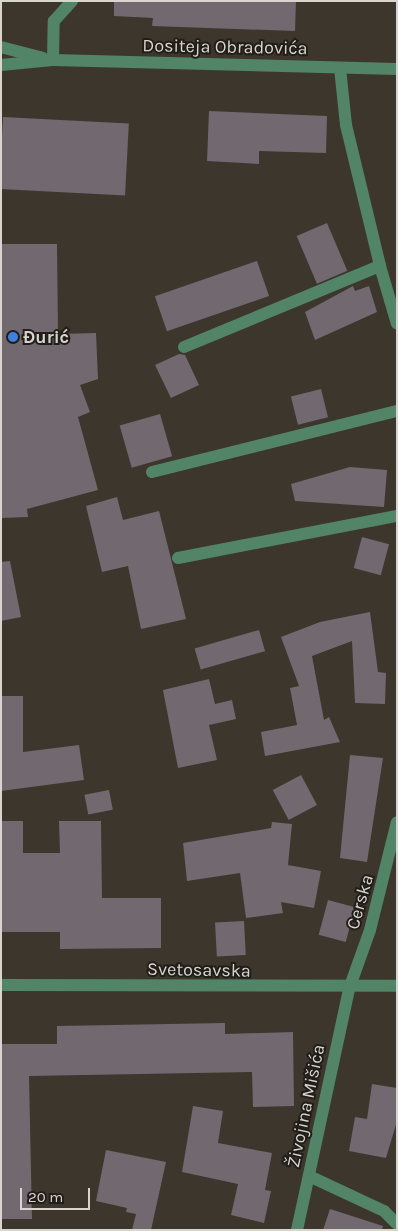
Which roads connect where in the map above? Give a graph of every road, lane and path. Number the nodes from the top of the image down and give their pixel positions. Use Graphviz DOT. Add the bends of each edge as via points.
graph roads {
  1 [pos="72,1"];
  2 [pos="1,47"];
  3 [pos="53,60"];
  4 [pos="1,65"];
  5 [pos="340,68"];
  6 [pos="397,69"];
  7 [pos="380,266"];
  8 [pos="397,324"];
  9 [pos="184,347"];
  10 [pos="397,410"];
  11 [pos="152,472"];
  12 [pos="397,516"];
  13 [pos="178,558"];
  14 [pos="397,822"];
  15 [pos="1,985"];
  16 [pos="397,986"];
  17 [pos="349,989"];
  18 [pos="309,1176"];
  19 [pos="390,1212"];
  20 [pos="397,1224"];
  21 [pos="297,1230"];
  1 -- 3 [label="street" via="54,21"];
  2 -- 3 [label="street, Dositeja Obradovića"];
  3 -- 4 [label="street, Dositeja Obradovića"];
  3 -- 5 [label="street, Dositeja Obradovića"];
  5 -- 6 [label="street, Dositeja Obradovića"];
  5 -- 7 [label="street" via="346,125"];
  7 -- 8 [label="street"];
  7 -- 9 [label="street"];
  10 -- 11 [label="street"];
  12 -- 13 [label="street"];
  14 -- 17 [label="street, Cerska" via="370,930"];
  15 -- 17 [label="street, Svetosavska"];
  16 -- 17 [label="street, Svetosavska"];
  17 -- 18 [label="street, Živojina Mišića"];
  18 -- 19 [label="street"];
  18 -- 21 [label="street, Živojina Mišića"];
  19 -- 20 [label="street"];
}
